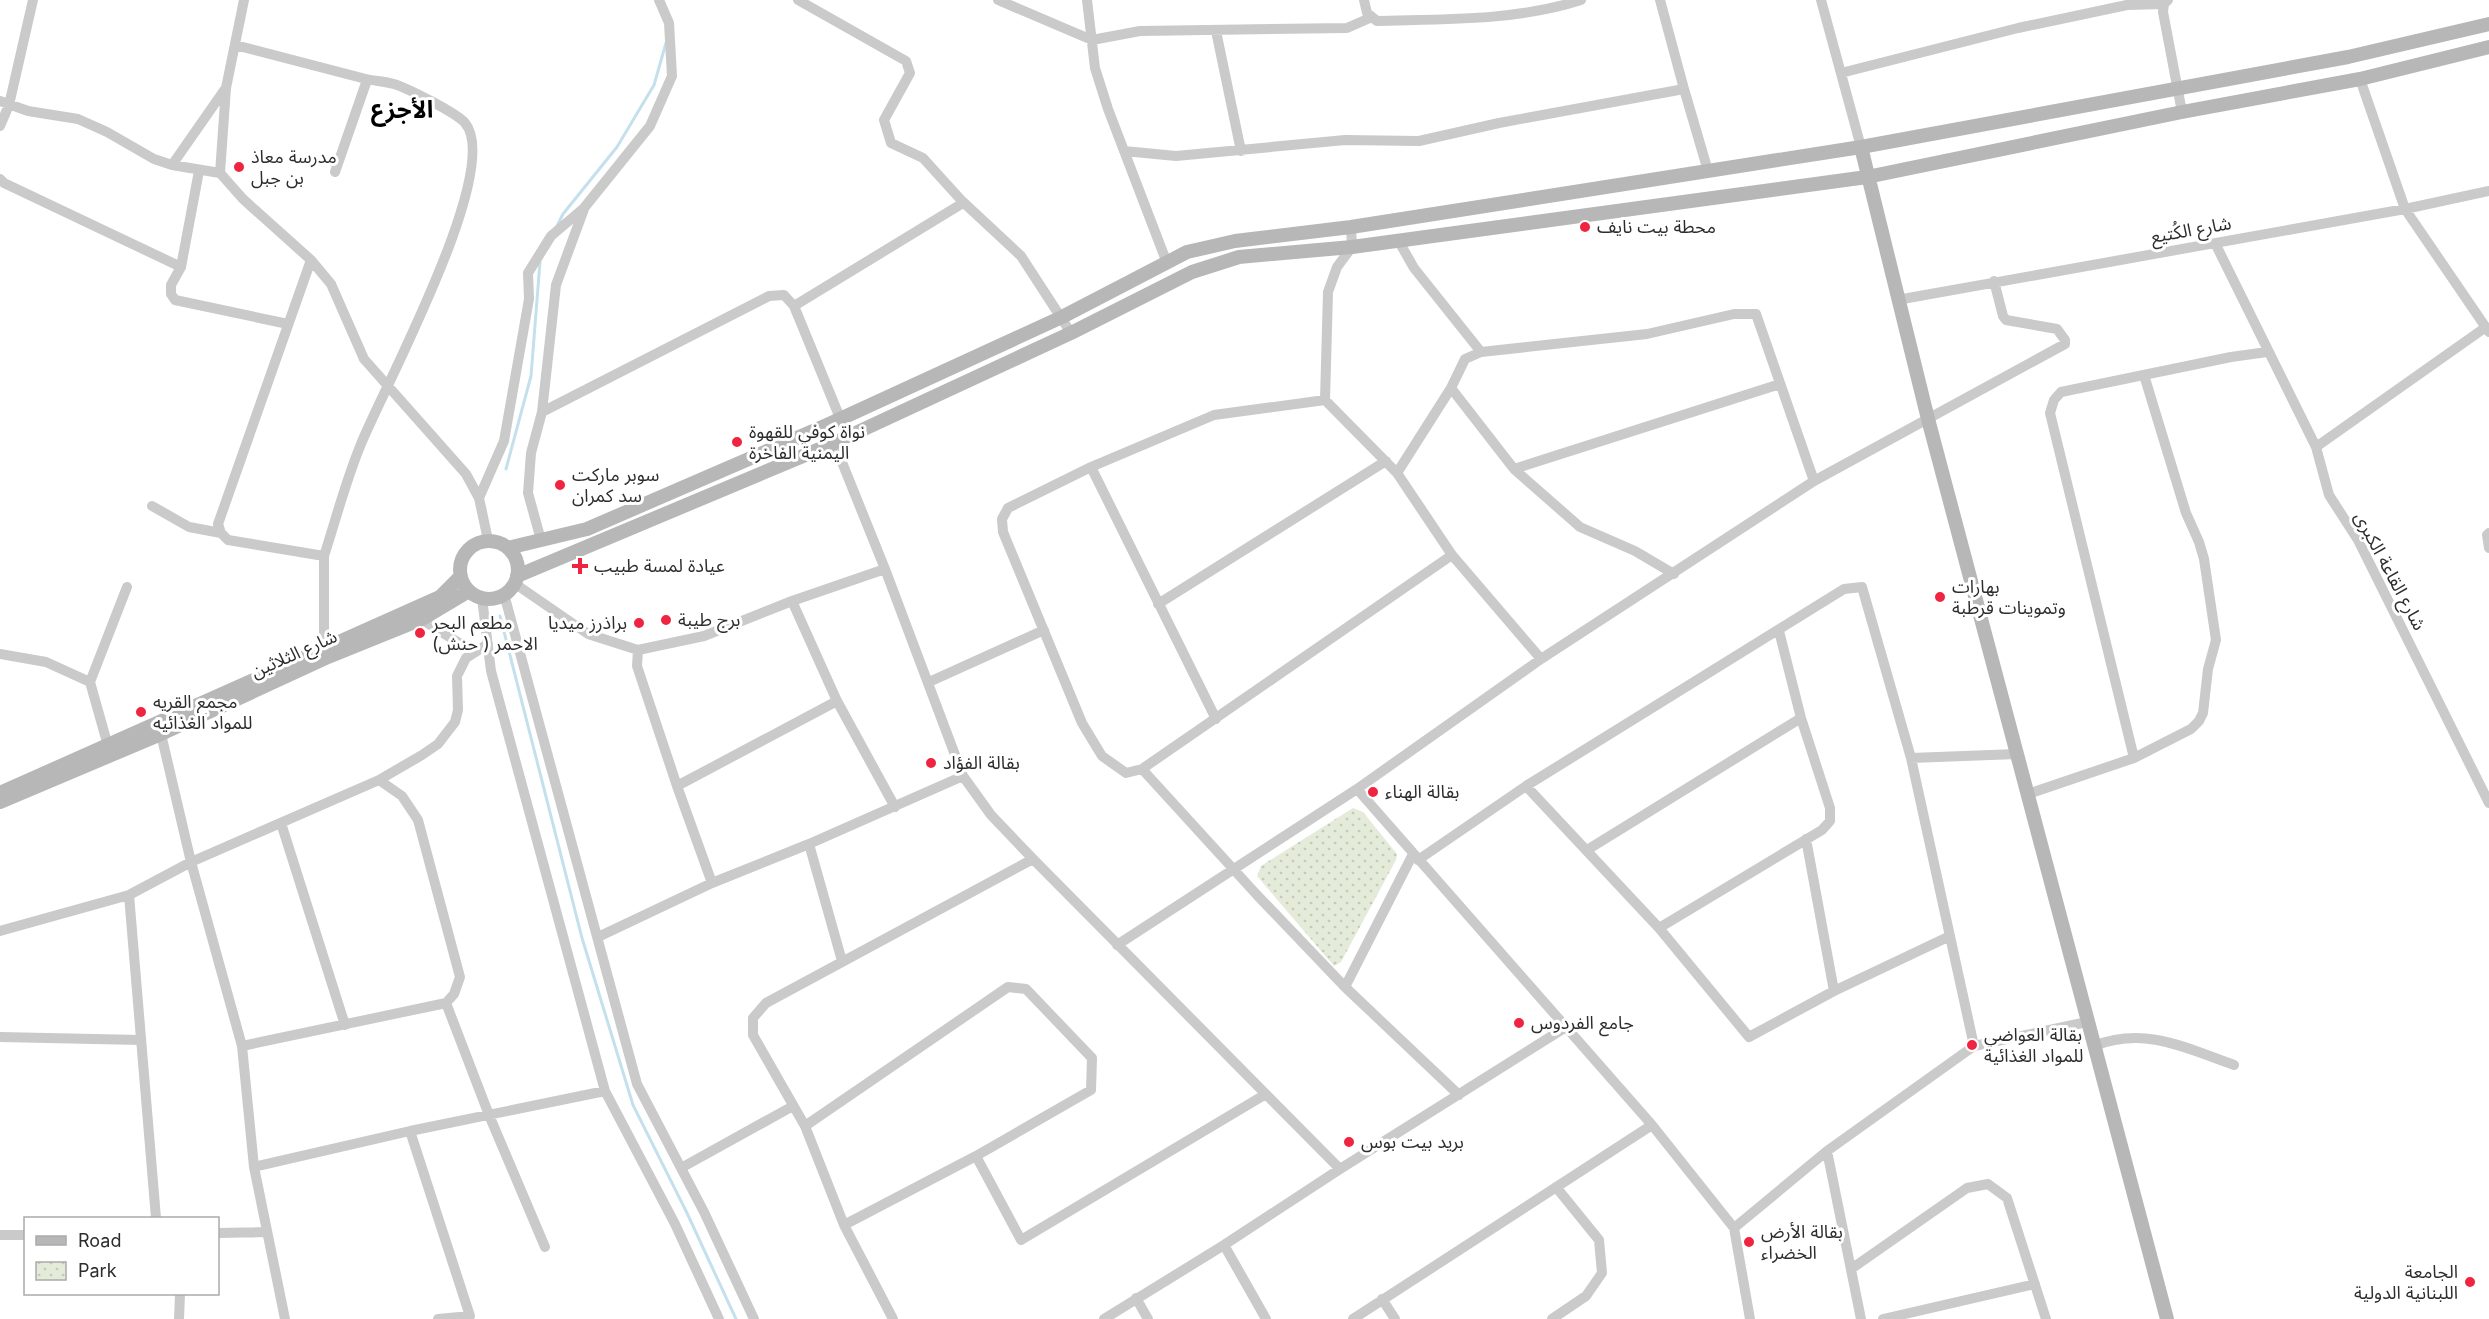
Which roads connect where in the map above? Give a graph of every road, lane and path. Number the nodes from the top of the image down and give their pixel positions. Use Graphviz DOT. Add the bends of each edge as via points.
graph roads {
  1 [pos="33,0"];
  2 [pos="244,0"];
  3 [pos="659,0"];
  4 [pos="798,0"];
  5 [pos="998,0"];
  6 [pos="1088,0"];
  7 [pos="1364,0"];
  8 [pos="1581,0"];
  9 [pos="1660,0"];
  10 [pos="1821,0"];
  11 [pos="2167,2"];
  12 [pos="1372,17"];
  13 [pos="2489,24"];
  14 [pos="1216,31"];
  15 [pos="1092,40"];
  16 [pos="235,45"];
  17 [pos="2489,47"];
  18 [pos="1841,73"];
  19 [pos="2360,79"];
  20 [pos="367,80"];
  21 [pos="226,88"];
  22 [pos="1684,88"];
  23 [pos="2178,89"];
  24 [pos="4,103"];
  25 [pos="2182,112"];
  26 [pos="0,126"];
  27 [pos="1861,147"];
  28 [pos="1124,151"];
  29 [pos="1241,151"];
  30 [pos="172,165"];
  31 [pos="199,171"];
  32 [pos="1708,171"];
  33 [pos="335,172"];
  34 [pos="220,173"];
  35 [pos="1867,177"];
  36 [pos="0,179"];
  37 [pos="2489,191"];
  38 [pos="963,203"];
  39 [pos="584,208"];
  40 [pos="2405,209"];
  41 [pos="1352,227"];
  42 [pos="1398,240"];
  43 [pos="2215,243"];
  44 [pos="1352,247"];
  45 [pos="311,260"];
  46 [pos="1167,263"];
  47 [pos="181,267"];
  48 [pos="1994,281"];
  49 [pos="1897,300"];
  50 [pos="794,306"];
  51 [pos="1062,317"];
  52 [pos="288,324"];
  53 [pos="2487,329"];
  54 [pos="1071,333"];
  55 [pos="1481,352"];
  56 [pos="2267,352"];
  57 [pos="2144,375"];
  58 [pos="1780,384"];
  59 [pos="386,386"];
  60 [pos="1451,388"];
  61 [pos="1325,400"];
  62 [pos="542,412"];
  63 [pos="1928,419"];
  64 [pos="834,422"];
  65 [pos="834,443"];
  66 [pos="2316,447"];
  67 [pos="1386,460"];
  68 [pos="1091,467"];
  69 [pos="1514,469"];
  70 [pos="1397,473"];
  71 [pos="1814,481"];
  72 [pos="479,498"];
  73 [pos="152,506"];
  74 [pos="220,533"];
  75 [pos="2489,533"];
  76 [pos="488,540"];
  77 [pos="540,540"];
  78 [pos="508,548"];
  79 [pos="2489,548"];
  80 [pos="1452,555"];
  81 [pos="324,556"];
  82 [pos="885,568"];
  83 [pos="1674,574"];
  84 [pos="461,576"];
  85 [pos="516,580"];
  86 [pos="127,587"];
  87 [pos="469,591"];
  88 [pos="504,594"];
  89 [pos="482,598"];
  90 [pos="792,601"];
  91 [pos="1158,604"];
  92 [pos="422,619"];
  93 [pos="1044,630"];
  94 [pos="1779,631"];
  95 [pos="488,644"];
  96 [pos="324,647"];
  97 [pos="638,650"];
  98 [pos="473,652"];
  99 [pos="0,654"];
  100 [pos="1541,659"];
  101 [pos="90,682"];
  102 [pos="929,682"];
  103 [pos="837,701"];
  104 [pos="1216,718"];
  105 [pos="1801,718"];
  106 [pos="158,730"];
  107 [pos="108,746"];
  108 [pos="2017,754"];
  109 [pos="1911,758"];
  110 [pos="2134,758"];
  111 [pos="1142,769"];
  112 [pos="963,776"];
  113 [pos="379,780"];
  114 [pos="677,786"];
  115 [pos="1526,786"];
  116 [pos="1358,789"];
  117 [pos="0,792"];
  118 [pos="2028,794"];
  119 [pos="0,802"];
  120 [pos="2489,803"];
  121 [pos="895,807"];
  122 [pos="281,823"];
  123 [pos="1806,839"];
  124 [pos="809,844"];
  125 [pos="1587,850"];
  126 [pos="1416,857"];
  127 [pos="1033,860"];
  128 [pos="191,862"];
  129 [pos="1234,870"];
  130 [pos="712,883"];
  131 [pos="129,895"];
  132 [pos="1659,928"];
  133 [pos="0,931"];
  134 [pos="1950,936"];
  135 [pos="598,937"];
  136 [pos="1117,945"];
  137 [pos="842,961"];
  138 [pos="1345,987"];
  139 [pos="1834,991"];
  140 [pos="446,1004"];
  141 [pos="2087,1022"];
  142 [pos="345,1024"];
  143 [pos="1566,1027"];
  144 [pos="0,1037"];
  145 [pos="141,1040"];
  146 [pos="242,1046"];
  147 [pos="1974,1046"];
  148 [pos="2094,1046"];
  149 [pos="2234,1065"];
  150 [pos="605,1091"];
  151 [pos="1266,1094"];
  152 [pos="1459,1095"];
  153 [pos="793,1106"];
  154 [pos="489,1115"];
  155 [pos="1652,1125"];
  156 [pos="805,1126"];
  157 [pos="410,1131"];
  158 [pos="1827,1151"];
  159 [pos="976,1156"];
  160 [pos="254,1167"];
  161 [pos="681,1168"];
  162 [pos="1340,1168"];
  163 [pos="1556,1187"];
  164 [pos="156,1217"];
  165 [pos="844,1225"];
  166 [pos="1734,1228"];
  167 [pos="267,1232"];
  168 [pos="219,1233"];
  169 [pos="0,1235"];
  170 [pos="24,1235"];
  171 [pos="1224,1245"];
  172 [pos="545,1248"];
  173 [pos="1851,1269"];
  174 [pos="2035,1284"];
  175 [pos="180,1295"];
  176 [pos="1136,1298"];
  177 [pos="1382,1299"];
  178 [pos="471,1317"];
  179 [pos="179,1319"];
  180 [pos="285,1319"];
  181 [pos="438,1319"];
  182 [pos="719,1319"];
  183 [pos="754,1319"];
  184 [pos="893,1319"];
  185 [pos="1104,1319"];
  186 [pos="1148,1319"];
  187 [pos="1266,1319"];
  188 [pos="1353,1319"];
  189 [pos="1395,1319"];
  190 [pos="1552,1319"];
  191 [pos="1750,1319"];
  192 [pos="1861,1319"];
  193 [pos="1883,1319"];
  194 [pos="2046,1319"];
  195 [pos="2167,1319"];
  1 -- 24 [label="street"];
  2 -- 16 [label="street"];
  3 -- 39 [label="street" via="669,22 672,76 650,126"];
  4 -- 38 [label="street" via="906,61 910,73 884,120 891,143 923,158"];
  5 -- 15 [label="street"];
  6 -- 15 [label="street"];
  7 -- 12 [label="street" via="1366,13"];
  8 -- 12 [label="street" via="1550,10 1480,18 1377,21"];
  9 -- 22 [label="street"];
  10 -- 18 [label="street"];
  11 -- 18 [label="street" via="2018,28"];
  11 -- 23 [label="street" via="2163,12"];
  12 -- 14 [label="street" via="1347,28"];
  13 -- 23 [label="main road" via="2348,57"];
  14 -- 15 [label="street" via="1140,31"];
  14 -- 29 [label="street"];
  15 -- 28 [label="street" via="1095,68"];
  16 -- 20 [label="street"];
  16 -- 21 [label="street"];
  17 -- 19 [label="main road"];
  18 -- 27 [label="street"];
  19 -- 25 [label="main road"];
  19 -- 40 [label="street"];
  20 -- 33 [label="street"];
  20 -- 59 [label="street" via="394,84 450,112 465,123 473,144 471,171 452,239 408,346"];
  21 -- 30 [label="street"];
  21 -- 34 [label="street"];
  22 -- 29 [label="street" via="1419,141 1345,140"];
  22 -- 32 [label="street"];
  23 -- 25 [label="street"];
  23 -- 27 [label="main road"];
  24 -- 26 [label="street"];
  24 -- 30 [label="street" via="78,119"];
  25 -- 35 [label="main road"];
  27 -- 32 [label="main road"];
  27 -- 35 [label="main road"];
  28 -- 29 [label="street" via="1176,156"];
  28 -- 46 [label="street"];
  30 -- 31 [label="street"];
  31 -- 34 [label="street"];
  31 -- 47 [label="street"];
  32 -- 41 [label="main road"];
  34 -- 45 [label="street"];
  35 -- 42 [label="main road"];
  35 -- 49 [label="main road"];
  36 -- 47 [label="street"];
  37 -- 40 [label="street, شارع الكُتيع"];
  38 -- 50 [label="street"];
  38 -- 51 [label="street" via="1021,256"];
  39 -- 62 [label="street" via="556,285"];
  39 -- 72 [label="street" via="551,236 528,273 530,299 504,441"];
  40 -- 43 [label="street, شارع الكُتيع"];
  40 -- 53 [label="street"];
  41 -- 44 [label="street"];
  41 -- 46 [label="main road" via="1235,241 1187,252"];
  42 -- 44 [label="main road"];
  42 -- 55 [label="street" via="1414,268"];
  43 -- 48 [label="street, شارع الكُتيع"];
  43 -- 56 [label="street, شارع القاعة الكبرى"];
  44 -- 54 [label="main road" via="1239,257 1192,272"];
  44 -- 61 [label="street" via="1337,267 1328,292"];
  45 -- 52 [label="street"];
  45 -- 59 [label="street" via="331,284 364,359"];
  46 -- 51 [label="main road"];
  47 -- 52 [label="street" via="171,285 175,300"];
  48 -- 49 [label="street, شارع الكُتيع"];
  48 -- 63 [label="street" via="2006,320 2057,329 2065,344"];
  49 -- 63 [label="main road"];
  50 -- 62 [label="street" via="784,295 769,296"];
  50 -- 64 [label="street"];
  51 -- 54 [label="street"];
  51 -- 64 [label="main road"];
  52 -- 74 [label="street" via="218,524"];
  53 -- 66 [label="street"];
  54 -- 65 [label="main road"];
  55 -- 58 [label="street" via="1647,334 1734,314 1756,314"];
  55 -- 60 [label="street" via="1465,359"];
  56 -- 57 [label="street"];
  56 -- 66 [label="street, شارع القاعة الكبرى"];
  57 -- 110 [label="street" via="2186,513 2199,542 2216,640 2208,669 2207,699 2199,721"];
  57 -- 110 [label="street" via="2061,392 2050,413"];
  58 -- 69 [label="street"];
  58 -- 71 [label="street"];
  59 -- 72 [label="street" via="466,474"];
  59 -- 81 [label="street" via="360,446"];
  60 -- 69 [label="street"];
  60 -- 70 [label="street"];
  61 -- 67 [label="street"];
  61 -- 68 [label="street" via="1214,415"];
  62 -- 77 [label="street" via="531,453 528,493"];
  63 -- 71 [label="street"];
  63 -- 108 [label="main road"];
  64 -- 65 [label="street"];
  64 -- 77 [label="main road" via="587,530"];
  65 -- 82 [label="street"];
  65 -- 85 [label="main road"];
  66 -- 120 [label="street, شارع القاعة الكبرى" via="2329,495 2358,540"];
  67 -- 70 [label="street"];
  67 -- 91 [label="street"];
  68 -- 91 [label="street"];
  68 -- 93 [label="street" via="1008,508 1002,519 1003,532"];
  69 -- 83 [label="street" via="1580,527 1635,551"];
  70 -- 80 [label="street"];
  71 -- 83 [label="street"];
  72 -- 76 [label="street"];
  73 -- 74 [label="street" via="189,527"];
  74 -- 81 [label="street" via="228,540"];
  75 -- 79 [label="street"];
  76 -- 78 [label="main road"];
  76 -- 84 [label="main road" via="467,550 460,563"];
  77 -- 78 [label="main road"];
  78 -- 85 [label="main road" via="516,561"];
  80 -- 100 [label="street"];
  80 -- 104 [label="street"];
  81 -- 96 [label="street"];
  82 -- 90 [label="street"];
  82 -- 102 [label="street"];
  83 -- 100 [label="street"];
  84 -- 87 [label="main road"];
  84 -- 96 [label="main road, شارع الثلاثين" via="440,597"];
  85 -- 88 [label="main road"];
  85 -- 97 [label="street" via="588,634"];
  86 -- 101 [label="street"];
  87 -- 89 [label="main road"];
  87 -- 92 [label="main road, شارع الثلاثين"];
  88 -- 89 [label="main road"];
  88 -- 135 [label="street"];
  89 -- 95 [label="street"];
  90 -- 97 [label="street" via="704,636"];
  90 -- 103 [label="street"];
  91 -- 104 [label="street"];
  92 -- 98 [label="street"];
  92 -- 106 [label="main road, شارع الثلاثين"];
  93 -- 102 [label="street"];
  93 -- 111 [label="street" via="1082,723 1102,756 1126,772"];
  94 -- 105 [label="street"];
  94 -- 109 [label="street" via="1844,590 1862,587"];
  94 -- 115 [label="street"];
  95 -- 98 [label="street"];
  95 -- 150 [label="street" via="491,671"];
  96 -- 106 [label="main road, شارع الثلاثين"];
  97 -- 114 [label="street" via="637,666"];
  98 -- 113 [label="street" via="457,676 458,710 449,732 438,744"];
  99 -- 101 [label="street" via="46,662"];
  100 -- 116 [label="street"];
  101 -- 107 [label="street"];
  102 -- 112 [label="street"];
  103 -- 114 [label="street"];
  103 -- 121 [label="street"];
  104 -- 111 [label="street"];
  105 -- 123 [label="street" via="1830,808 1830,821"];
  105 -- 125 [label="street"];
  106 -- 107 [label="main road, شارع الثلاثين"];
  106 -- 119 [label="main road, شارع الثلاثين"];
  106 -- 128 [label="street"];
  107 -- 117 [label="main road, شارع الثلاثين"];
  108 -- 109 [label="street"];
  108 -- 118 [label="main road"];
  109 -- 134 [label="street"];
  110 -- 118 [label="street"];
  111 -- 129 [label="street"];
  112 -- 121 [label="street"];
  112 -- 127 [label="street" via="991,815"];
  113 -- 122 [label="street"];
  113 -- 140 [label="street" via="402,796 418,819 460,977"];
  114 -- 130 [label="street"];
  115 -- 125 [label="street"];
  115 -- 126 [label="street"];
  116 -- 126 [label="street"];
  116 -- 129 [label="street"];
  118 -- 141 [label="main road"];
  121 -- 124 [label="street"];
  122 -- 128 [label="street"];
  122 -- 142 [label="street"];
  123 -- 132 [label="street"];
  123 -- 139 [label="street"];
  124 -- 130 [label="street"];
  124 -- 137 [label="street"];
  125 -- 132 [label="street"];
  126 -- 138 [label="street"];
  126 -- 143 [label="street"];
  127 -- 136 [label="street"];
  127 -- 137 [label="street"];
  128 -- 131 [label="street"];
  128 -- 146 [label="street"];
  129 -- 136 [label="street"];
  129 -- 138 [label="street"];
  130 -- 135 [label="street"];
  131 -- 133 [label="street"];
  131 -- 145 [label="street"];
  132 -- 139 [label="street" via="1749,1037"];
  134 -- 139 [label="street"];
  134 -- 147 [label="street"];
  135 -- 161 [label="street" via="637,1084"];
  136 -- 151 [label="street"];
  137 -- 153 [label="street" via="766,1003 753,1018 753,1035"];
  138 -- 152 [label="street"];
  140 -- 142 [label="street"];
  140 -- 154 [label="street"];
  141 -- 147 [label="street"];
  141 -- 148 [label="main road"];
  142 -- 146 [label="street"];
  143 -- 152 [label="street"];
  143 -- 155 [label="street"];
  144 -- 145 [label="street"];
  145 -- 164 [label="street"];
  146 -- 160 [label="street"];
  147 -- 158 [label="street"];
  148 -- 149 [label="street" via="2113,1038 2142,1036 2169,1041"];
  148 -- 195 [label="main road"];
  150 -- 154 [label="street"];
  150 -- 182 [label="street" via="675,1224"];
  151 -- 159 [label="street" via="1021,1240"];
  151 -- 162 [label="street"];
  152 -- 162 [label="street"];
  153 -- 156 [label="street"];
  153 -- 161 [label="street"];
  154 -- 157 [label="street"];
  154 -- 172 [label="street"];
  155 -- 163 [label="street"];
  155 -- 166 [label="street"];
  156 -- 159 [label="street" via="1008,987 1026,989 1092,1058 1091,1090"];
  156 -- 165 [label="street"];
  157 -- 160 [label="street"];
  157 -- 178 [label="street"];
  158 -- 166 [label="street"];
  158 -- 173 [label="street"];
  159 -- 165 [label="street"];
  160 -- 167 [label="street"];
  161 -- 183 [label="street"];
  162 -- 171 [label="street"];
  163 -- 177 [label="street"];
  163 -- 190 [label="street" via="1599,1240 1602,1273 1586,1296"];
  165 -- 184 [label="street"];
  166 -- 191 [label="street"];
  167 -- 168 [label="street"];
  167 -- 180 [label="street"];
  169 -- 170 [label="street"];
  171 -- 176 [label="street"];
  171 -- 187 [label="street"];
  173 -- 174 [label="street" via="1966,1188 1988,1184 2007,1198"];
  173 -- 192 [label="street"];
  174 -- 193 [label="street"];
  174 -- 194 [label="street"];
  175 -- 179 [label="street"];
  176 -- 185 [label="street"];
  176 -- 186 [label="street"];
  177 -- 188 [label="street"];
  177 -- 189 [label="street"];
  178 -- 181 [label="street"];
}
